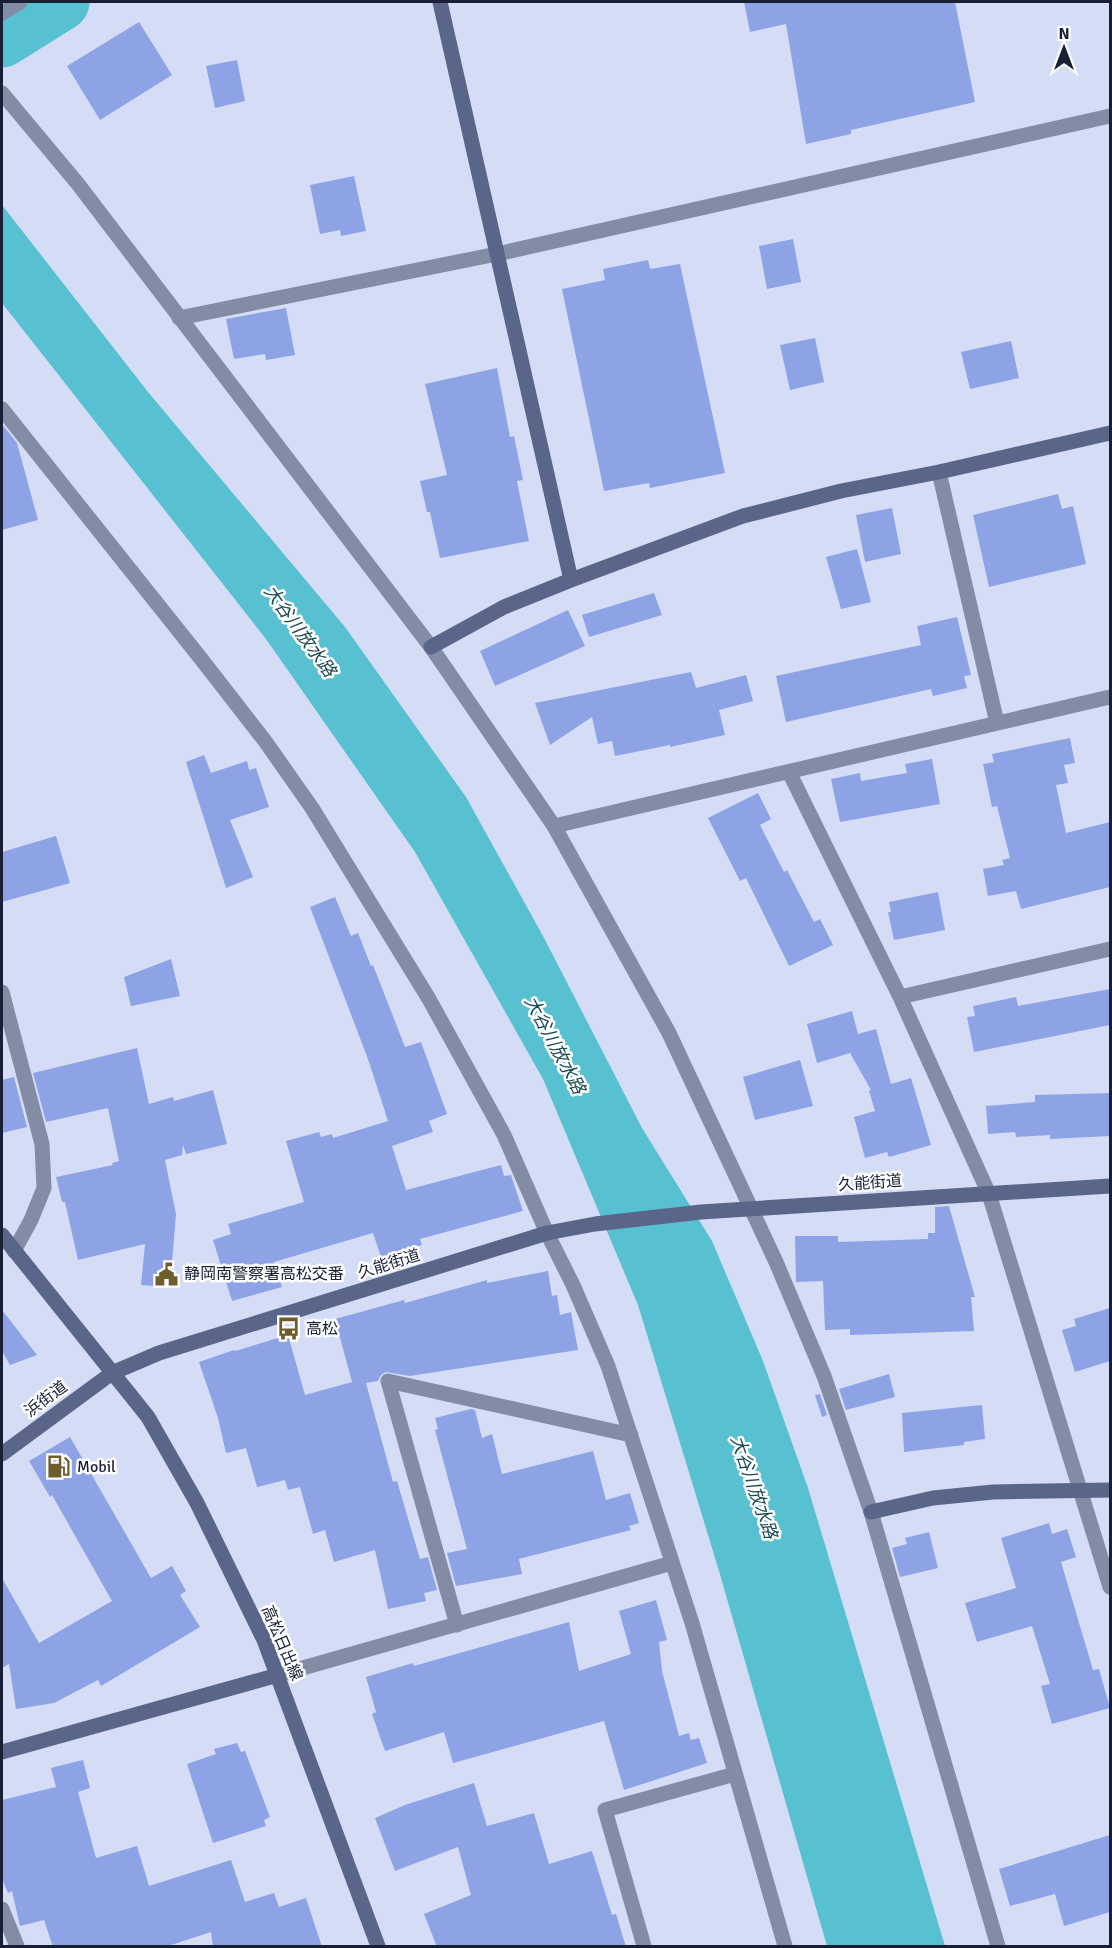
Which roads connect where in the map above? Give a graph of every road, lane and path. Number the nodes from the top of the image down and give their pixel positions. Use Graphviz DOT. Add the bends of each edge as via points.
graph roads {
  1 [pos="20,2"];
  2 [pos="440,2"];
  3 [pos="2,14"];
  4 [pos="2,93"];
  5 [pos="1110,116"];
  6 [pos="497,254"];
  7 [pos="179,318"];
  8 [pos="2,409"];
  9 [pos="1110,433"];
  10 [pos="939,472"];
  11 [pos="571,580"];
  12 [pos="431,647"];
  13 [pos="1110,697"];
  14 [pos="997,723"];
  15 [pos="789,771"];
  16 [pos="554,826"];
  17 [pos="1110,949"];
  18 [pos="2,992"];
  19 [pos="900,997"];
  20 [pos="1110,1186"];
  21 [pos="988,1194"];
  22 [pos="749,1208"];
  23 [pos="547,1233"];
  24 [pos="2,1235"];
  25 [pos="14,1251"];
  26 [pos="112,1373"];
  27 [pos="631,1436"];
  28 [pos="2,1455"];
  29 [pos="1081,1490"];
  30 [pos="1110,1490"];
  31 [pos="871,1512"];
  32 [pos="672,1563"];
  33 [pos="1110,1587"];
  34 [pos="457,1624"];
  35 [pos="278,1675"];
  36 [pos="2,1752"];
  37 [pos="735,1774"];
  38 [pos="2,1909"];
  39 [pos="17,1947"];
  40 [pos="378,1947"];
  41 [pos="644,1947"];
  42 [pos="785,1947"];
  43 [pos="998,1947"];
  1 -- 3 [label="street"];
  2 -- 6 [label="street"];
  4 -- 7 [label="street" via="78,184"];
  5 -- 6 [label="street"];
  6 -- 7 [label="street"];
  6 -- 11 [label="street"];
  7 -- 12 [label="street"];
  8 -- 23 [label="street" via="265,741 312,808 429,999 504,1136"];
  9 -- 10 [label="street"];
  10 -- 11 [label="street" via="743,516"];
  10 -- 14 [label="street"];
  11 -- 12 [label="street" via="504,607"];
  12 -- 16 [label="street"];
  13 -- 14 [label="street"];
  14 -- 15 [label="street"];
  15 -- 16 [label="street"];
  15 -- 19 [label="street"];
  16 -- 22 [label="street" via="669,1033"];
  17 -- 19 [label="street"];
  18 -- 25 [label="street" via="42,1144 44,1188"];
  19 -- 21 [label="street"];
  20 -- 21 [label="street, 久能街道"];
  21 -- 22 [label="street, 久能街道"];
  21 -- 29 [label="street"];
  22 -- 23 [label="street, 久能街道" via="648,1217"];
  22 -- 31 [label="street" via="824,1376"];
  23 -- 26 [label="street, 久能街道" via="159,1353"];
  23 -- 27 [label="street" via="604,1356"];
  24 -- 25 [label="street"];
  25 -- 26 [label="street"];
  26 -- 28 [label="street, 浜街道"];
  26 -- 35 [label="street, 高松日出線" via="148,1417 197,1503"];
  27 -- 32 [label="street"];
  27 -- 34 [label="street" via="388,1380"];
  29 -- 30 [label="street"];
  29 -- 31 [label="street" via="993,1491 933,1498"];
  29 -- 33 [label="street"];
  31 -- 43 [label="street"];
  32 -- 34 [label="street"];
  32 -- 37 [label="street"];
  34 -- 35 [label="street"];
  35 -- 36 [label="street"];
  35 -- 40 [label="street, 高松日出線"];
  37 -- 41 [label="street" via="605,1810"];
  37 -- 42 [label="street"];
  38 -- 39 [label="street"];
}
